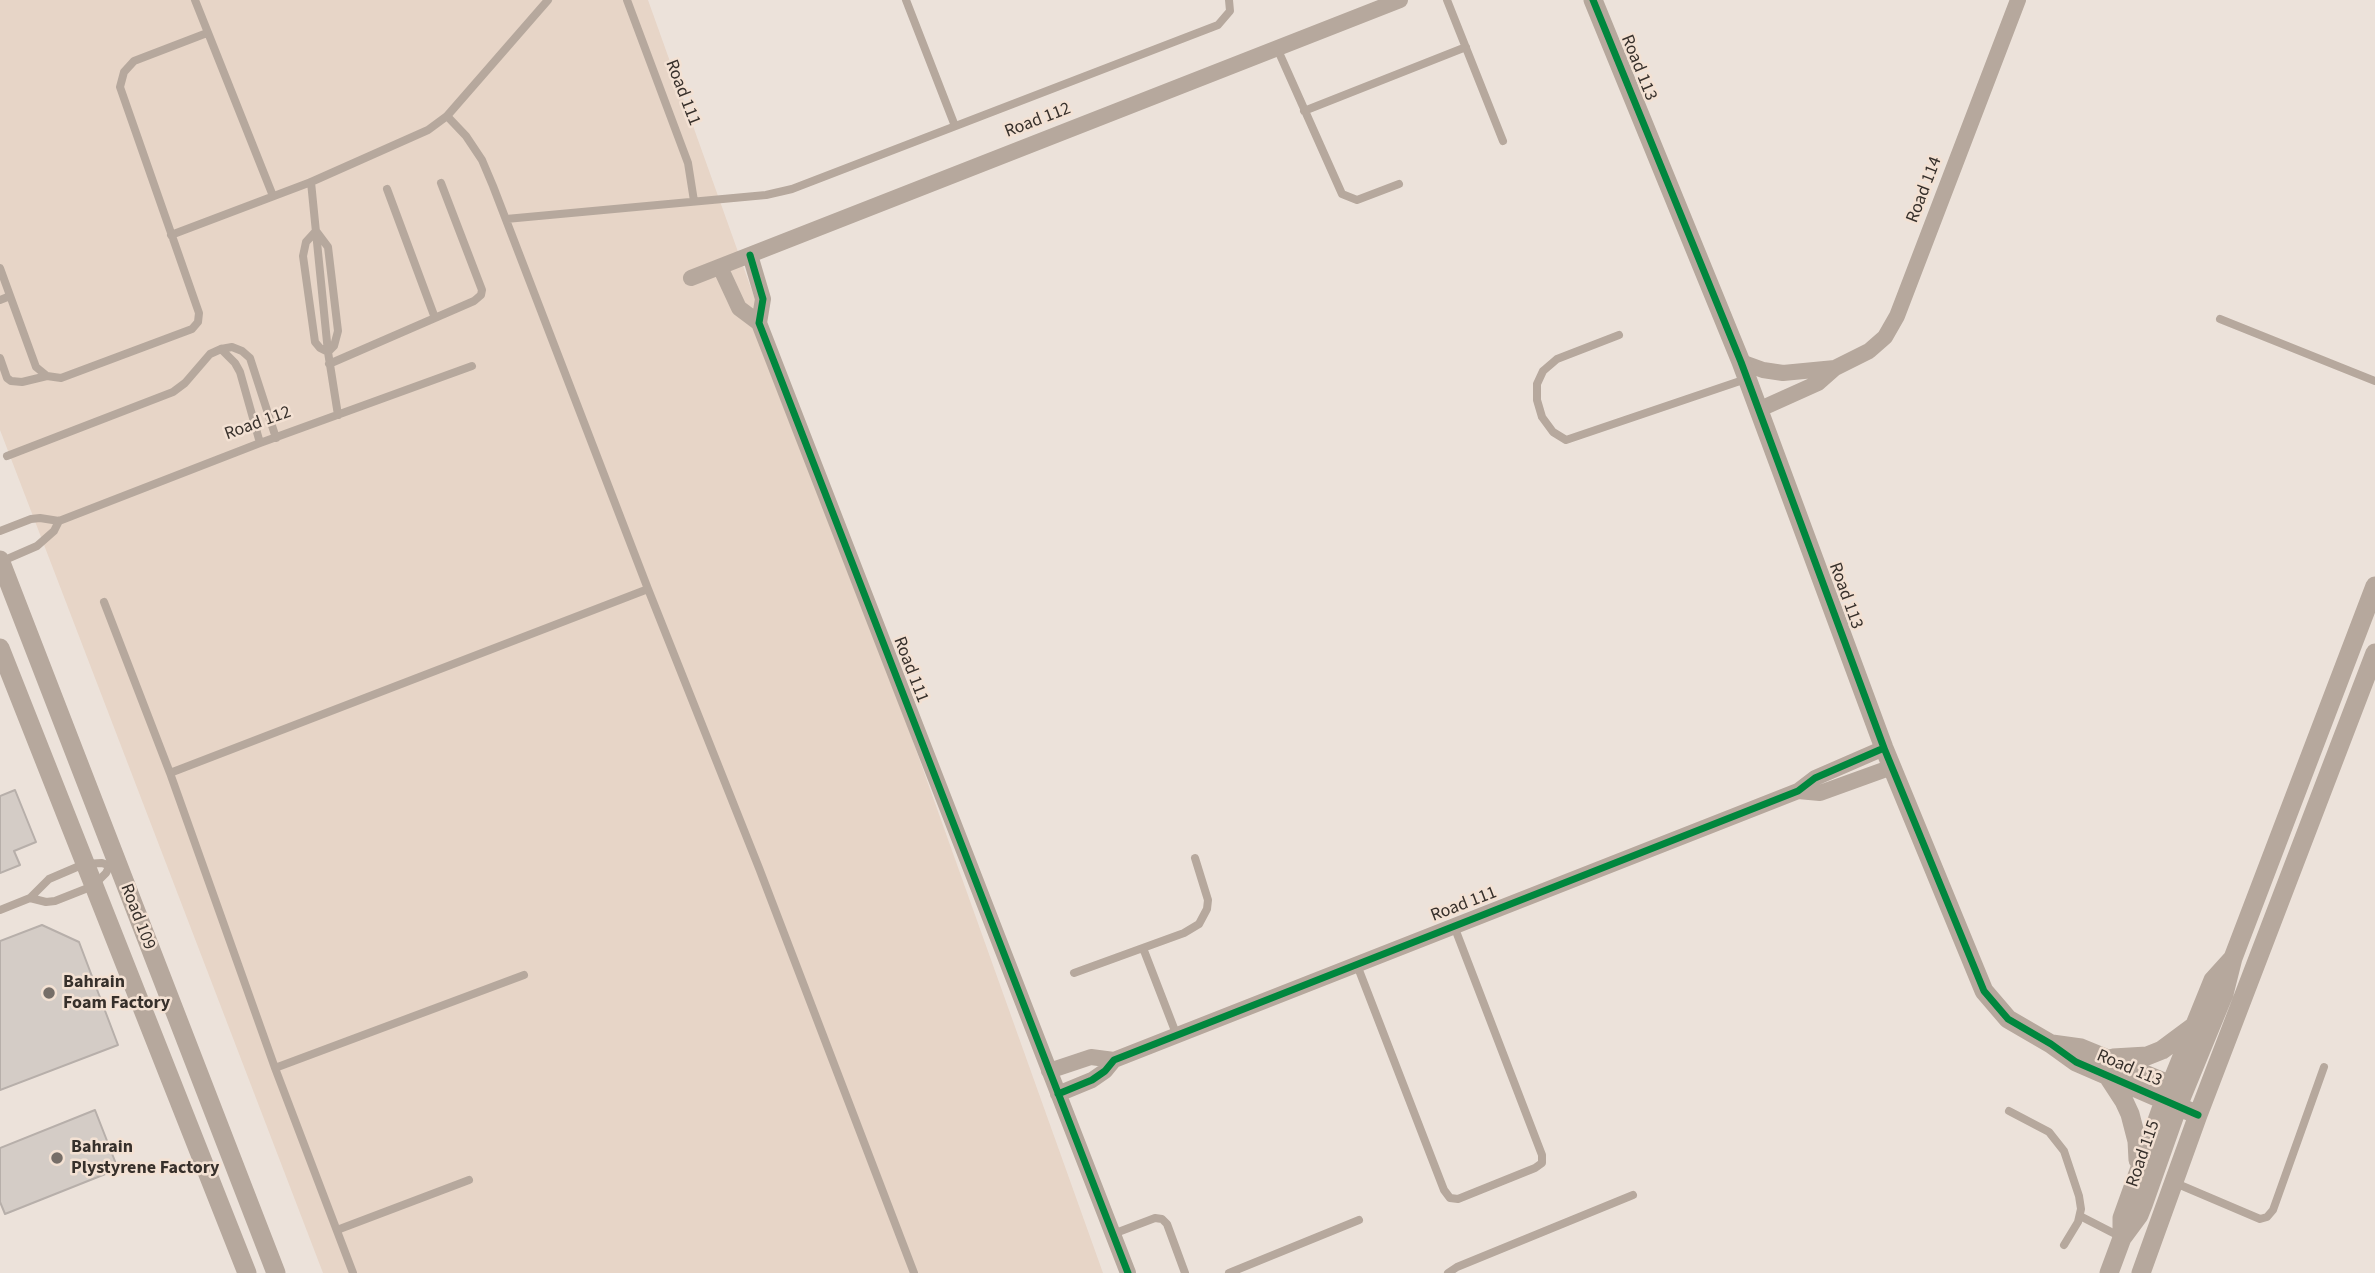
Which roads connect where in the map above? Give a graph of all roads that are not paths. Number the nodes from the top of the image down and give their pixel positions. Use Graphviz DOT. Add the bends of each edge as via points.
graph roads {
  1 [pos="195,0"];
  2 [pos="548,0"];
  3 [pos="627,0"];
  4 [pos="906,0"];
  5 [pos="1229,0"];
  6 [pos="1399,0"];
  7 [pos="1447,0"];
  8 [pos="1593,0"];
  9 [pos="2018,0"];
  10 [pos="207,33"];
  11 [pos="1466,47"];
  12 [pos="1277,48"];
  13 [pos="1304,110"];
  14 [pos="447,116"];
  15 [pos="955,126"];
  16 [pos="1503,141"];
  17 [pos="311,182"];
  18 [pos="441,183"];
  19 [pos="1399,184"];
  20 [pos="387,189"];
  21 [pos="273,196"];
  22 [pos="694,201"];
  23 [pos="506,219"];
  24 [pos="316,231"];
  25 [pos="171,235"];
  26 [pos="750,256"];
  27 [pos="720,267"];
  28 [pos="0,268"];
  29 [pos="691,278"];
  30 [pos="10,296"];
  31 [pos="0,300"];
  32 [pos="435,318"];
  33 [pos="2220,319"];
  34 [pos="759,323"];
  35 [pos="1619,335"];
  36 [pos="221,348"];
  37 [pos="328,352"];
  38 [pos="0,358"];
  39 [pos="330,364"];
  40 [pos="472,366"];
  41 [pos="1835,368"];
  42 [pos="1744,370"];
  43 [pos="47,376"];
  44 [pos="2375,381"];
  45 [pos="1758,410"];
  46 [pos="338,415"];
  47 [pos="276,438"];
  48 [pos="260,443"];
  49 [pos="7,456"];
  50 [pos="59,521"];
  51 [pos="0,531"];
  52 [pos="0,562"];
  53 [pos="2375,586"];
  54 [pos="648,589"];
  55 [pos="104,602"];
  56 [pos="0,648"];
  57 [pos="2375,653"];
  58 [pos="60,714"];
  59 [pos="30,726"];
  60 [pos="1884,748"];
  61 [pos="1892,767"];
  62 [pos="170,773"];
  63 [pos="1798,791"];
  64 [pos="1195,858"];
  65 [pos="114,863"];
  66 [pos="85,864"];
  67 [pos="93,886"];
  68 [pos="30,898"];
  69 [pos="0,910"];
  70 [pos="1454,926"];
  71 [pos="1143,948"];
  72 [pos="2233,958"];
  73 [pos="1357,965"];
  74 [pos="1074,973"];
  75 [pos="524,975"];
  76 [pos="2193,1026"];
  77 [pos="1177,1036"];
  78 [pos="1114,1060"];
  79 [pos="2324,1066"];
  80 [pos="275,1068"];
  81 [pos="2108,1068"];
  82 [pos="1049,1071"];
  83 [pos="1058,1094"];
  84 [pos="2174,1095"];
  85 [pos="2009,1111"];
  86 [pos="2199,1115"];
  87 [pos="2138,1170"];
  88 [pos="468,1180"];
  89 [pos="2173,1182"];
  90 [pos="1633,1195"];
  91 [pos="2080,1216"];
  92 [pos="1359,1220"];
  93 [pos="337,1230"];
  94 [pos="1112,1234"];
  95 [pos="2122,1238"];
  96 [pos="2064,1245"];
  97 [pos="247,1273"];
  98 [pos="275,1273"];
  99 [pos="353,1273"];
  100 [pos="914,1273"];
  101 [pos="1128,1273"];
  102 [pos="1185,1273"];
  103 [pos="1229,1273"];
  104 [pos="1448,1273"];
  105 [pos="2109,1273"];
  106 [pos="2141,1273"];
  1 -- 10 [label="lane"];
  2 -- 14 [label="lane"];
  3 -- 22 [label="lane, Road 111" via="692,175"];
  4 -- 15 [label="lane"];
  5 -- 15 [label="lane" via="1230,11 1218,25"];
  6 -- 12 [label="street, Road 112"];
  7 -- 11 [label="lane"];
  8 -- 42 [label="street, Road 113"];
  9 -- 41 [label="street, Road 114" via="1897,316 1885,337 1869,351"];
  10 -- 21 [label="lane"];
  10 -- 25 [label="lane" via="134,61 124,72 120,87"];
  11 -- 13 [label="lane"];
  11 -- 16 [label="lane"];
  12 -- 13 [label="lane"];
  12 -- 26 [label="street, Road 112"];
  13 -- 19 [label="lane" via="1346,197 1357,200"];
  14 -- 17 [label="lane" via="406,141"];
  14 -- 23 [label="lane" via="482,160"];
  15 -- 22 [label="lane" via="792,189"];
  17 -- 21 [label="lane"];
  17 -- 24 [label="lane"];
  18 -- 32 [label="lane" via="482,290 479,299"];
  20 -- 32 [label="lane"];
  21 -- 25 [label="lane"];
  22 -- 23 [label="lane"];
  23 -- 54 [label="lane"];
  24 -- 37 [label="lane" via="328,247 338,331"];
  24 -- 37 [label="lane" via="306,242 303,256 315,342"];
  25 -- 43 [label="lane" via="199,313 192,330 61,378"];
  26 -- 27 [label="street, Road 112"];
  26 -- 34 [label="street, Road 111" via="761,291"];
  27 -- 29 [label="street, Road 112"];
  27 -- 34 [label="street, Road 111" via="739,308"];
  28 -- 30 [label="lane"];
  30 -- 31 [label="lane"];
  30 -- 43 [label="lane" via="36,367"];
  32 -- 39 [label="lane"];
  33 -- 44 [label="lane"];
  34 -- 82 [label="street, Road 111"];
  35 -- 42 [label="lane" via="1557,359 1543,371 1537,384 1542,417 1566,440"];
  36 -- 47 [label="lane" via="232,347 250,358"];
  36 -- 48 [label="lane" via="240,372"];
  36 -- 49 [label="lane" via="173,391"];
  37 -- 39 [label="lane"];
  38 -- 43 [label="lane" via="12,381"];
  39 -- 46 [label="lane"];
  40 -- 46 [label="lane, Road 112"];
  41 -- 42 [label="street, Road 114" via="1783,373"];
  41 -- 45 [label="street, Road 114" via="1818,383"];
  42 -- 45 [label="street, Road 113"];
  45 -- 60 [label="street, Road 113"];
  46 -- 47 [label="lane, Road 112"];
  47 -- 48 [label="lane, Road 112"];
  48 -- 50 [label="lane, Road 112"];
  50 -- 51 [label="lane, Road 112" via="31,519"];
  50 -- 52 [label="lane, Road 112" via="37,546"];
  52 -- 58 [label="street, Road 109"];
  53 -- 72 [label="street, Road 115"];
  54 -- 62 [label="lane"];
  54 -- 100 [label="lane"];
  55 -- 62 [label="lane"];
  56 -- 59 [label="street, Road 109"];
  57 -- 86 [label="street, Road 115"];
  58 -- 59 [label="street"];
  58 -- 65 [label="street, Road 109"];
  59 -- 66 [label="street, Road 109"];
  60 -- 61 [label="street, Road 113"];
  60 -- 63 [label="street, Road 111" via="1815,778"];
  61 -- 63 [label="street, Road 111" via="1819,793"];
  61 -- 81 [label="street, Road 113" via="1984,991 2008,1019 2050,1044 2081,1048"];
  62 -- 80 [label="lane"];
  63 -- 70 [label="street, Road 111"];
  64 -- 71 [label="lane" via="1207,892 1204,917 1192,929"];
  65 -- 66 [label="lane"];
  65 -- 67 [label="lane"];
  65 -- 98 [label="street, Road 109"];
  66 -- 67 [label="street, Road 109"];
  66 -- 68 [label="lane" via="49,879"];
  67 -- 68 [label="lane" via="55,901"];
  67 -- 97 [label="street, Road 109"];
  68 -- 69 [label="lane"];
  70 -- 73 [label="street, Road 111"];
  70 -- 73 [label="lane" via="1542,1155 1542,1163 1535,1168 1458,1199 1444,1190"];
  71 -- 74 [label="lane"];
  71 -- 77 [label="lane"];
  72 -- 76 [label="street, Road 115" via="2213,980"];
  72 -- 84 [label="street, Road 115" via="2224,994"];
  73 -- 77 [label="street, Road 111"];
  75 -- 80 [label="lane"];
  76 -- 81 [label="street" via="2162,1050"];
  76 -- 84 [label="street, Road 115"];
  77 -- 78 [label="street, Road 111"];
  78 -- 82 [label="street, Road 111" via="1091,1057"];
  78 -- 83 [label="street, Road 111" via="1092,1080"];
  79 -- 89 [label="lane" via="2267,1217 2260,1219"];
  80 -- 93 [label="lane"];
  81 -- 84 [label="street, Road 113"];
  81 -- 87 [label="street" via="2130,1114"];
  82 -- 83 [label="street, Road 111"];
  83 -- 94 [label="street, Road 111"];
  84 -- 86 [label="street, Road 113"];
  84 -- 87 [label="street, Road 115"];
  84 -- 95 [label="street, Road 115" via="2139,1215"];
  85 -- 91 [label="lane" via="2049,1132 2060,1144 2079,1196"];
  86 -- 89 [label="street, Road 115"];
  87 -- 95 [label="street, Road 115" via="2122,1218"];
  88 -- 93 [label="lane"];
  89 -- 106 [label="street, Road 115"];
  90 -- 104 [label="lane"];
  91 -- 95 [label="lane"];
  91 -- 96 [label="lane"];
  92 -- 103 [label="lane"];
  93 -- 99 [label="lane"];
  94 -- 101 [label="street, Road 111"];
  94 -- 102 [label="lane" via="1162,1219"];
  95 -- 105 [label="street, Road 115"];
}
